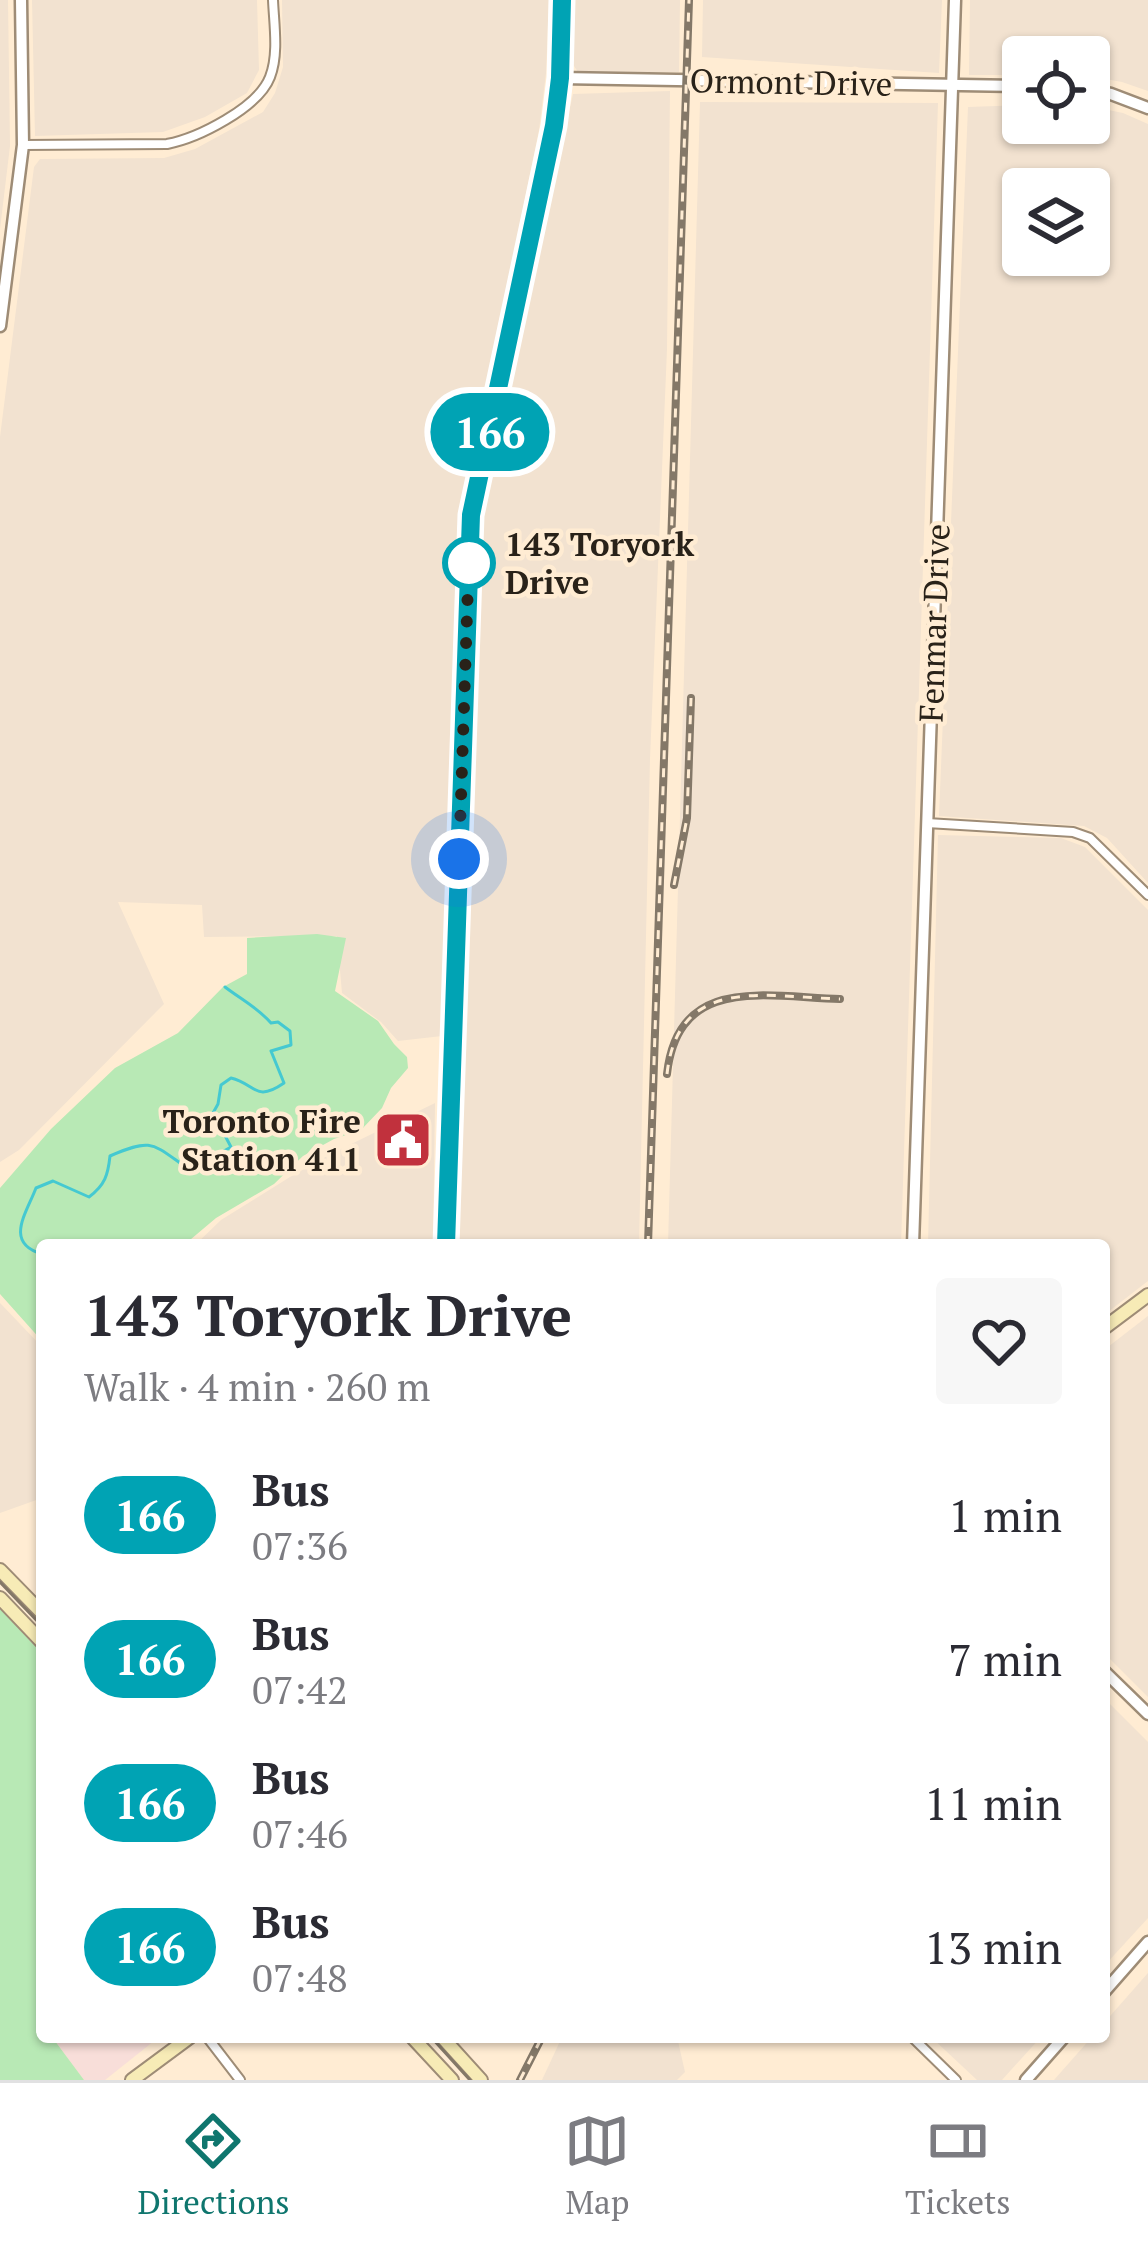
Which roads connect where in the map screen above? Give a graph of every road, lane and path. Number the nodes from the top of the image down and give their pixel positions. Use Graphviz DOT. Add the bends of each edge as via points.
graph roads {
  1 [pos="21,0"];
  2 [pos="273,0"];
  3 [pos="562,0"];
  4 [pos="955,0"];
  5 [pos="560,78"];
  6 [pos="952,85"];
  7 [pos="1002,86"];
  8 [pos="1110,94"];
  9 [pos="1148,109"];
  10 [pos="23,145"];
  11 [pos="0,326"];
  12 [pos="927,823"];
  13 [pos="1148,895"];
  14 [pos="446,1239"];
  15 [pos="913,1239"];
  16 [pos="1148,1295"];
  17 [pos="1110,1324"];
  18 [pos="0,1570"];
  19 [pos="0,1598"];
  20 [pos="36,1607"];
  21 [pos="36,1636"];
  22 [pos="1110,1676"];
  23 [pos="1148,1714"];
  24 [pos="1148,1942"];
  25 [pos="1110,1984"];
  26 [pos="182,2043"];
  27 [pos="211,2043"];
  28 [pos="418,2043"];
  29 [pos="447,2043"];
  30 [pos="918,2043"];
  31 [pos="1059,2043"];
  32 [pos="131,2080"];
  33 [pos="239,2080"];
  34 [pos="452,2080"];
  35 [pos="481,2080"];
  36 [pos="956,2080"];
  37 [pos="1026,2080"];
  1 -- 10 [label="street"];
  2 -- 10 [label="street" via="269,81 231,116 175,142"];
  3 -- 5 [label="street"];
  4 -- 6 [label="street, Fenmar Drive"];
  5 -- 6 [label="street, Ormont Drive"];
  5 -- 14 [label="street" via="471,515"];
  6 -- 7 [label="street, Ormont Drive"];
  6 -- 12 [label="street, Fenmar Drive"];
  8 -- 9 [label="street"];
  10 -- 11 [label="street"];
  12 -- 13 [label="street" via="1084,836"];
  12 -- 15 [label="street, Fenmar Drive"];
  16 -- 17 [label="main road"];
  18 -- 20 [label="main road"];
  19 -- 21 [label="main road"];
  22 -- 23 [label="street"];
  24 -- 25 [label="street"];
  26 -- 32 [label="main road"];
  27 -- 33 [label="street"];
  28 -- 34 [label="main road"];
  29 -- 35 [label="main road"];
  30 -- 36 [label="street"];
  31 -- 37 [label="street"];
}
